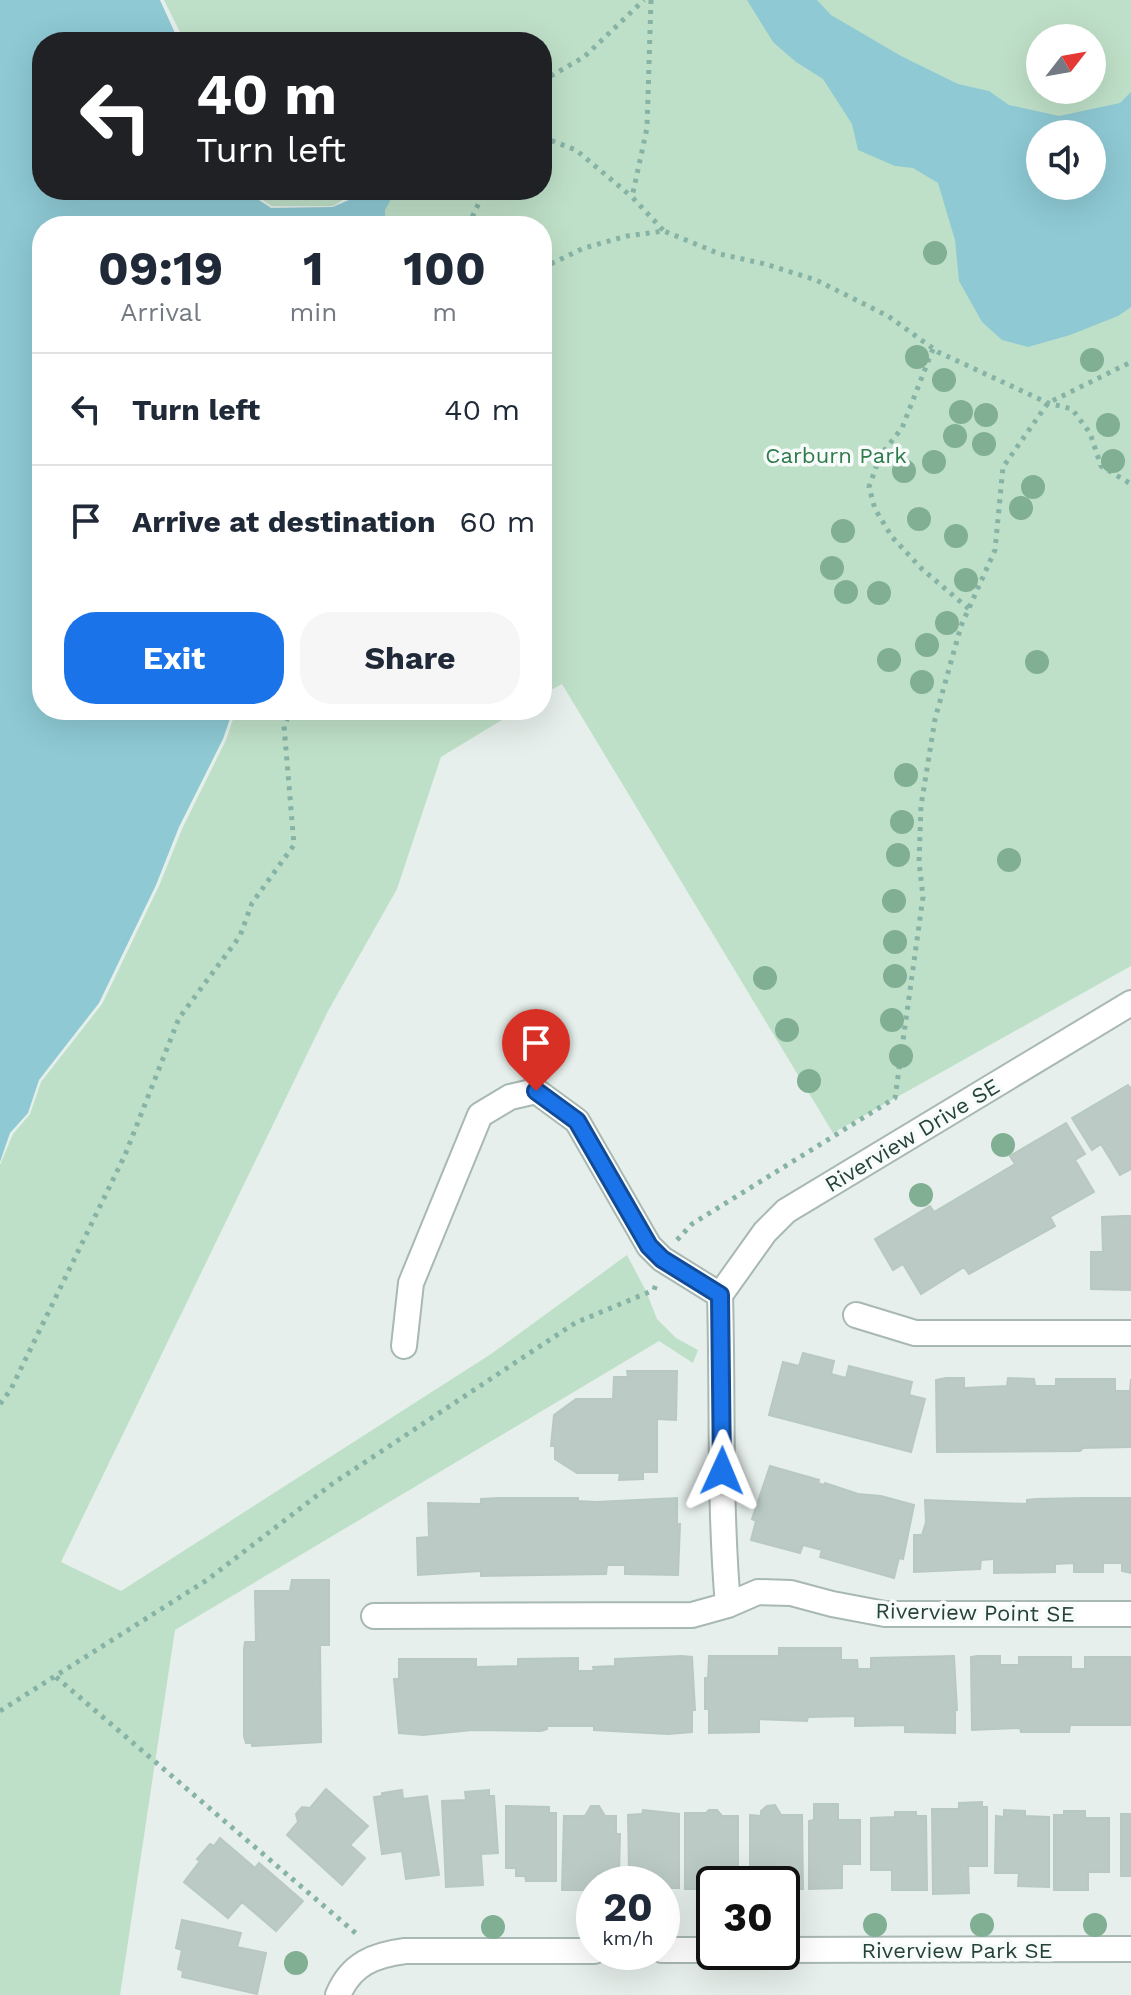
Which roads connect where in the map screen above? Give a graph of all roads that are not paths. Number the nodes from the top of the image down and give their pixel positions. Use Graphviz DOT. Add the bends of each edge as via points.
graph roads {
  1 [pos="1131,1003"];
  2 [pos="720,1295"];
  3 [pos="856,1315"];
  4 [pos="1131,1333"];
  5 [pos="404,1346"];
  6 [pos="728,1605"];
  7 [pos="1131,1614"];
  8 [pos="374,1616"];
  9 [pos="1131,1949"];
  10 [pos="800,1950"];
  11 [pos="576,1951"];
  12 [pos="338,1995"];
  1 -- 2 [label="street, Riverview Drive SE" via="786,1211"];
  2 -- 5 [label="street" via="649,1246 577,1121 536,1091 510,1097 480,1115 411,1283"];
  2 -- 6 [label="street" via="722,1533"];
  3 -- 4 [label="street" via="915,1333"];
  6 -- 7 [label="street, Riverview Point SE" via="758,1592 791,1593 885,1614"];
  6 -- 8 [label="street, Riverview Point SE" via="692,1615"];
  9 -- 10 [label="street, Riverview Park SE"];
  11 -- 12 [label="street" via="380,1955 351,1972"];
}
